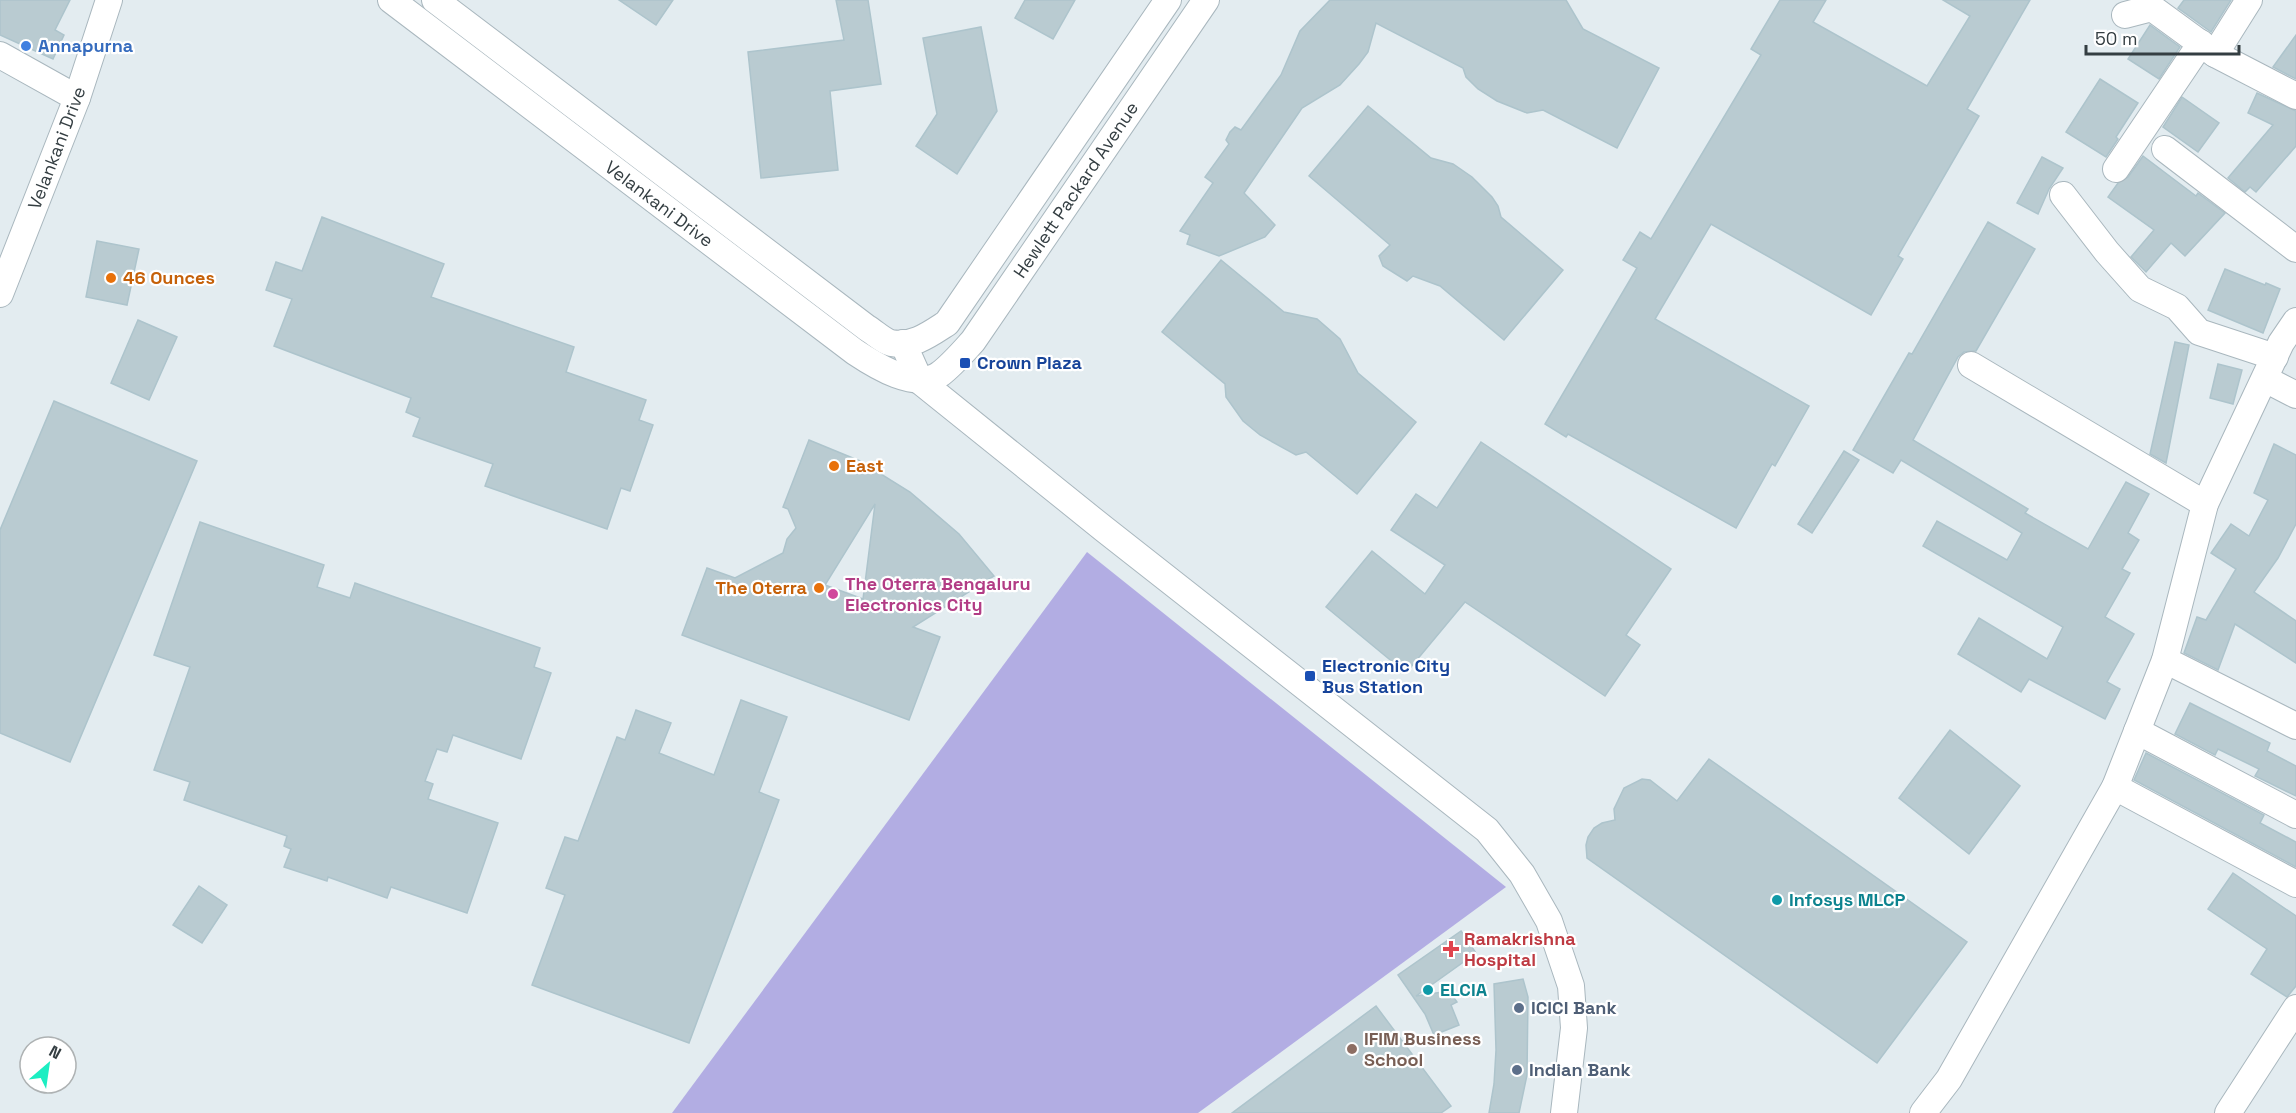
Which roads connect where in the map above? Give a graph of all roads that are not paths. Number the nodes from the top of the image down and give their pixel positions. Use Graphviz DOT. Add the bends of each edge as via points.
graph roads {
  1 [pos="109,0"];
  2 [pos="391,0"];
  3 [pos="435,0"];
  4 [pos="1168,0"];
  5 [pos="1206,0"];
  6 [pos="2249,0"];
  7 [pos="2125,15"];
  8 [pos="2208,49"];
  9 [pos="0,55"];
  10 [pos="2296,96"];
  11 [pos="76,98"];
  12 [pos="2165,149"];
  13 [pos="2116,170"];
  14 [pos="2063,195"];
  15 [pos="2296,249"];
  16 [pos="0,294"];
  17 [pos="2296,321"];
  18 [pos="913,341"];
  19 [pos="1971,365"];
  20 [pos="2270,368"];
  21 [pos="929,378"];
  22 [pos="2296,395"];
  23 [pos="2205,504"];
  24 [pos="2165,660"];
  25 [pos="2296,726"];
  26 [pos="2137,730"];
  27 [pos="2115,787"];
  28 [pos="2296,814"];
  29 [pos="2296,884"];
  30 [pos="2296,1008"];
  31 [pos="1564,1113"];
  32 [pos="1923,1113"];
  33 [pos="2228,1113"];
  1 -- 11 [label="street, Velankani Drive"];
  2 -- 21 [label="street, Velankani Drive" via="855,352 883,371"];
  3 -- 18 [label="street, Velankani Drive" via="867,328 889,343"];
  4 -- 18 [label="street, Hewlett Packard Avenue" via="947,323"];
  5 -- 21 [label="street, Hewlett Packard Avenue" via="973,341"];
  6 -- 8 [label="street"];
  7 -- 8 [label="street" via="2152,8"];
  8 -- 10 [label="street"];
  8 -- 13 [label="street"];
  9 -- 11 [label="street"];
  11 -- 16 [label="street, Velankani Drive"];
  12 -- 15 [label="street"];
  14 -- 20 [label="street" via="2140,289 2177,307 2199,332"];
  17 -- 20 [label="street"];
  18 -- 21 [label="street"];
  19 -- 23 [label="street"];
  20 -- 22 [label="street"];
  20 -- 23 [label="street"];
  21 -- 31 [label="street" via="1104,529 1487,831 1522,874 1549,921 1571,986 1574,1028"];
  23 -- 24 [label="street"];
  24 -- 25 [label="street"];
  24 -- 26 [label="street"];
  26 -- 27 [label="street"];
  26 -- 28 [label="street"];
  27 -- 29 [label="street"];
  27 -- 32 [label="street" via="1949,1079"];
  30 -- 33 [label="street"];
}
